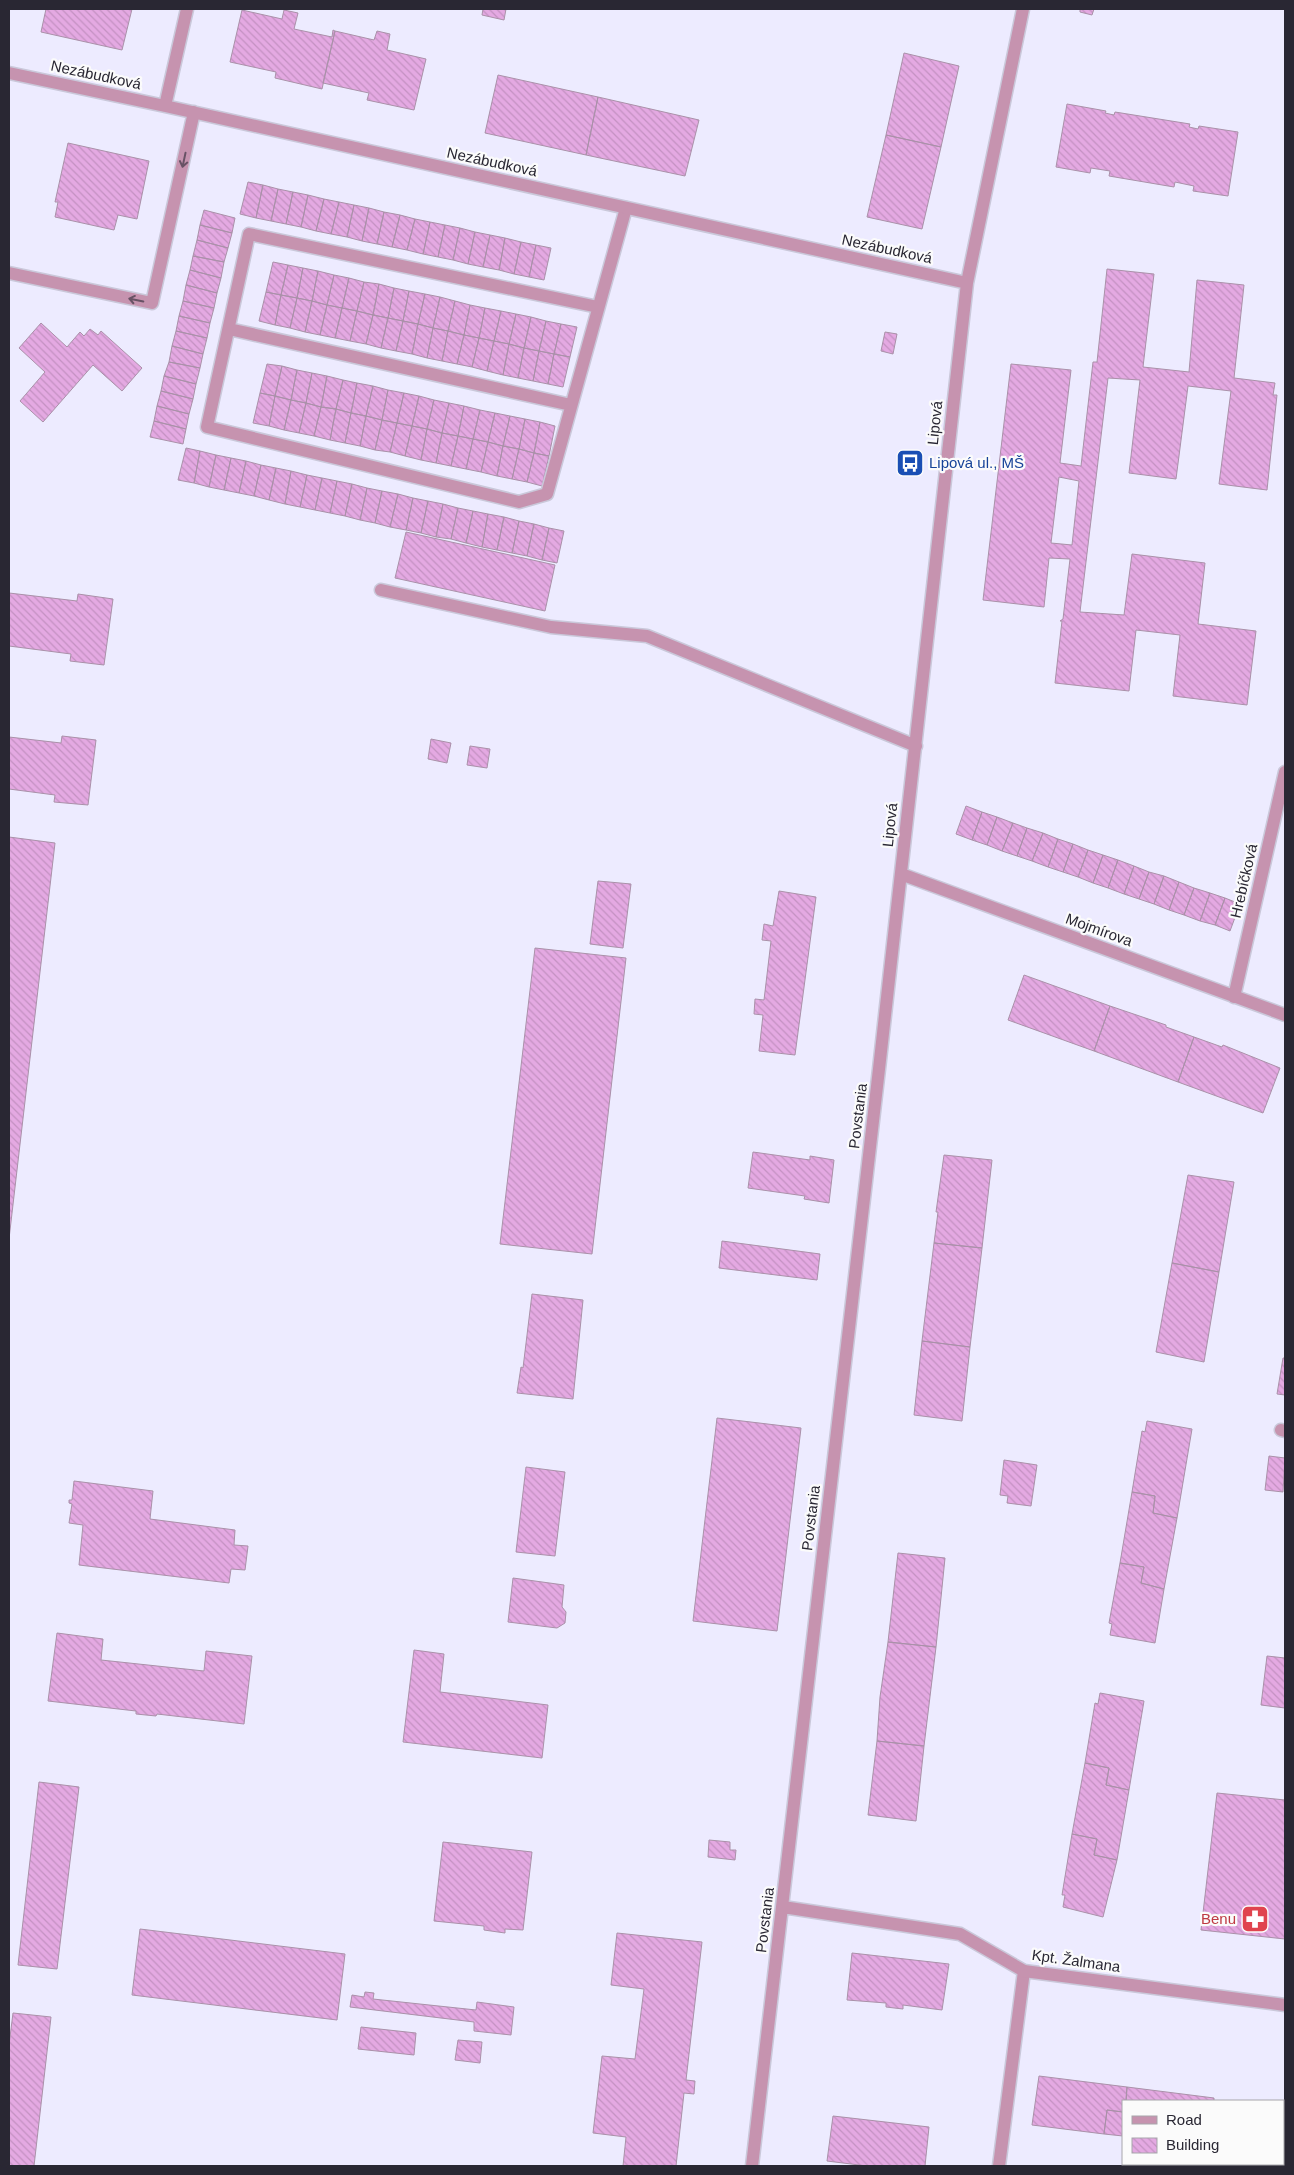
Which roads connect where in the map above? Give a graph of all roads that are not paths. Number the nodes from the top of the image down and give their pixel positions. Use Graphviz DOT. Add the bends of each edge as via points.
graph roads {
  1 [pos="187,9"];
  2 [pos="1023,9"];
  3 [pos="9,73"];
  4 [pos="165,106"];
  5 [pos="194,112"];
  6 [pos="626,208"];
  7 [pos="9,273"];
  8 [pos="967,284"];
  9 [pos="598,307"];
  10 [pos="229,329"];
  11 [pos="571,405"];
  12 [pos="381,590"];
  13 [pos="916,746"];
  14 [pos="1285,772"];
  15 [pos="901,874"];
  16 [pos="1234,997"];
  17 [pos="1285,1015"];
  18 [pos="783,1907"];
  19 [pos="1024,1971"];
  20 [pos="1285,2005"];
  21 [pos="752,2166"];
  22 [pos="999,2166"];
  1 -- 4 [label="street"];
  2 -- 8 [label="street, Lipová"];
  3 -- 4 [label="street, Nezábudková"];
  4 -- 5 [label="street, Nezábudková"];
  5 -- 6 [label="street, Nezábudková"];
  5 -- 7 [label="street, one-way" via="152,303"];
  6 -- 8 [label="street, Nezábudková"];
  6 -- 9 [label="street"];
  8 -- 13 [label="street, Lipová"];
  9 -- 10 [label="street" via="249,234"];
  9 -- 11 [label="street"];
  10 -- 11 [label="street"];
  10 -- 11 [label="street" via="207,427 519,502 547,494"];
  12 -- 13 [label="street" via="551,627 647,636"];
  13 -- 15 [label="street, Lipová"];
  14 -- 16 [label="street, Hrebíčková"];
  15 -- 16 [label="street, Mojmírova"];
  15 -- 18 [label="street, Povstania"];
  16 -- 17 [label="street, Mojmírova"];
  18 -- 19 [label="street, Kpt. Žalmana" via="960,1934"];
  18 -- 21 [label="street, Povstania"];
  19 -- 20 [label="street, Kpt. Žalmana"];
  19 -- 22 [label="street"];
}
